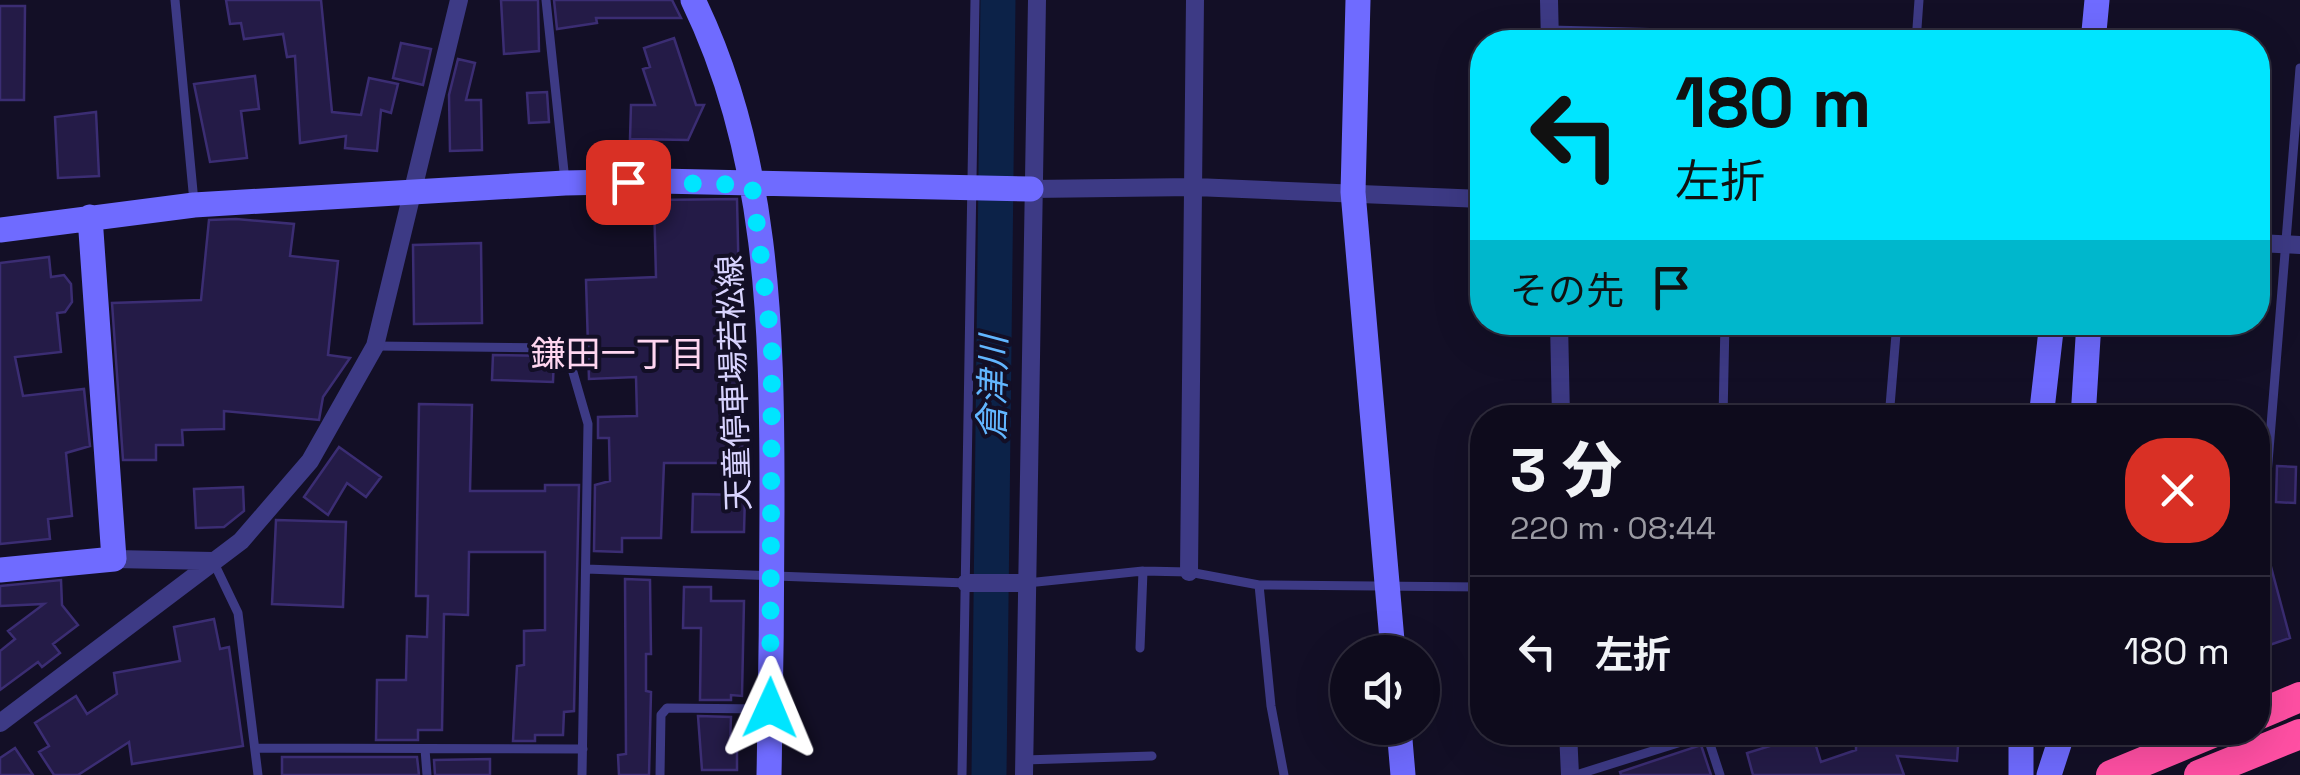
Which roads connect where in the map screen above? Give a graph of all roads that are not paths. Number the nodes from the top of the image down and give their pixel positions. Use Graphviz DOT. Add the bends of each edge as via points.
graph roads {
  1 [pos="175,0"];
  2 [pos="459,0"];
  3 [pos="546,0"];
  4 [pos="692,0"];
  5 [pos="974,0"];
  6 [pos="1037,0"];
  7 [pos="1196,0"];
  8 [pos="1358,0"];
  9 [pos="1549,0"];
  10 [pos="1918,0"];
  11 [pos="2097,0"];
  12 [pos="1550,30"];
  13 [pos="1917,30"];
  14 [pos="2095,30"];
  15 [pos="2300,68"];
  16 [pos="565,184"];
  17 [pos="752,185"];
  18 [pos="971,186"];
  19 [pos="1194,188"];
  20 [pos="1031,189"];
  21 [pos="410,190"];
  22 [pos="1353,192"];
  23 [pos="1470,198"];
  24 [pos="194,205"];
  25 [pos="90,217"];
  26 [pos="0,230"];
  27 [pos="2293,245"];
  28 [pos="1559,335"];
  29 [pos="1725,335"];
  30 [pos="1895,335"];
  31 [pos="2051,335"];
  32 [pos="2088,335"];
  33 [pos="375,346"];
  34 [pos="1561,405"];
  35 [pos="1723,405"];
  36 [pos="1890,405"];
  37 [pos="2042,405"];
  38 [pos="2085,405"];
  39 [pos="2270,459"];
  40 [pos="114,559"];
  41 [pos="214,561"];
  42 [pos="586,569"];
  43 [pos="0,570"];
  44 [pos="1143,571"];
  45 [pos="1190,572"];
  46 [pos="772,577"];
  47 [pos="970,583"];
  48 [pos="1019,583"];
  49 [pos="1259,585"];
  50 [pos="1387,585"];
  51 [pos="1470,586"];
  52 [pos="1391,635"];
  53 [pos="1140,648"];
  54 [pos="2300,698"];
  55 [pos="770,708"];
  56 [pos="2270,710"];
  57 [pos="0,723"];
  58 [pos="2300,734"];
  59 [pos="1400,745"];
  60 [pos="1570,745"];
  61 [pos="1673,745"];
  62 [pos="1713,745"];
  63 [pos="2021,745"];
  64 [pos="2059,745"];
  65 [pos="2184,745"];
  66 [pos="255,748"];
  67 [pos="425,749"];
  68 [pos="583,749"];
  69 [pos="1152,756"];
  70 [pos="1024,767"];
  71 [pos="258,775"];
  72 [pos="427,775"];
  73 [pos="582,775"];
  74 [pos="660,775"];
  75 [pos="769,775"];
  76 [pos="962,775"];
  77 [pos="1284,775"];
  78 [pos="1403,775"];
  79 [pos="1573,775"];
  80 [pos="1720,775"];
  81 [pos="2021,775"];
  82 [pos="2049,775"];
  83 [pos="2112,775"];
  84 [pos="2199,775"];
  1 -- 24 [label="lane"];
  2 -- 21 [label="street"];
  3 -- 16 [label="lane"];
  4 -- 17 [label="street, 天童停車場若松線" via="733,100"];
  5 -- 18 [label="lane"];
  6 -- 20 [label="street"];
  7 -- 19 [label="street"];
  8 -- 22 [label="street"];
  9 -- 12 [label="street"];
  10 -- 13 [label="lane"];
  11 -- 14 [label="street"];
  15 -- 27 [label="lane"];
  16 -- 17 [label="street"];
  16 -- 21 [label="street"];
  17 -- 18 [label="street"];
  17 -- 46 [label="street, 天童停車場若松線" via="772,347"];
  18 -- 20 [label="street"];
  18 -- 47 [label="lane"];
  19 -- 20 [label="street"];
  19 -- 22 [label="street"];
  19 -- 45 [label="street"];
  20 -- 48 [label="street"];
  21 -- 24 [label="street"];
  21 -- 33 [label="street"];
  22 -- 23 [label="street"];
  22 -- 50 [label="street"];
  24 -- 25 [label="street"];
  25 -- 26 [label="street"];
  25 -- 40 [label="street"];
  27 -- 39 [label="lane"];
  28 -- 34 [label="street"];
  29 -- 35 [label="lane"];
  30 -- 36 [label="lane"];
  31 -- 37 [label="street"];
  32 -- 38 [label="street"];
  33 -- 41 [label="street" via="310,461 272,510"];
  33 -- 42 [label="lane" via="566,348 588,424"];
  40 -- 41 [label="street"];
  40 -- 43 [label="street"];
  41 -- 57 [label="street"];
  41 -- 66 [label="lane" via="238,613"];
  42 -- 46 [label="lane"];
  42 -- 68 [label="lane"];
  44 -- 45 [label="lane"];
  44 -- 48 [label="lane"];
  44 -- 53 [label="lane"];
  45 -- 49 [label="lane"];
  46 -- 47 [label="lane"];
  46 -- 55 [label="street, 天童停車場若松線"];
  47 -- 48 [label="street"];
  47 -- 76 [label="lane"];
  48 -- 70 [label="street"];
  49 -- 50 [label="lane"];
  49 -- 77 [label="lane"];
  50 -- 51 [label="lane"];
  50 -- 52 [label="street"];
  54 -- 56 [label="highway"];
  55 -- 74 [label="lane" via="667,708 661,715"];
  55 -- 75 [label="street, 天童停車場若松線"];
  58 -- 84 [label="highway"];
  59 -- 78 [label="street"];
  60 -- 79 [label="street"];
  61 -- 79 [label="lane"];
  62 -- 80 [label="lane"];
  63 -- 81 [label="street"];
  64 -- 82 [label="street"];
  65 -- 83 [label="highway"];
  66 -- 67 [label="lane"];
  66 -- 71 [label="lane"];
  67 -- 68 [label="lane"];
  67 -- 72 [label="lane"];
  68 -- 73 [label="lane"];
  69 -- 70 [label="lane"];
}
